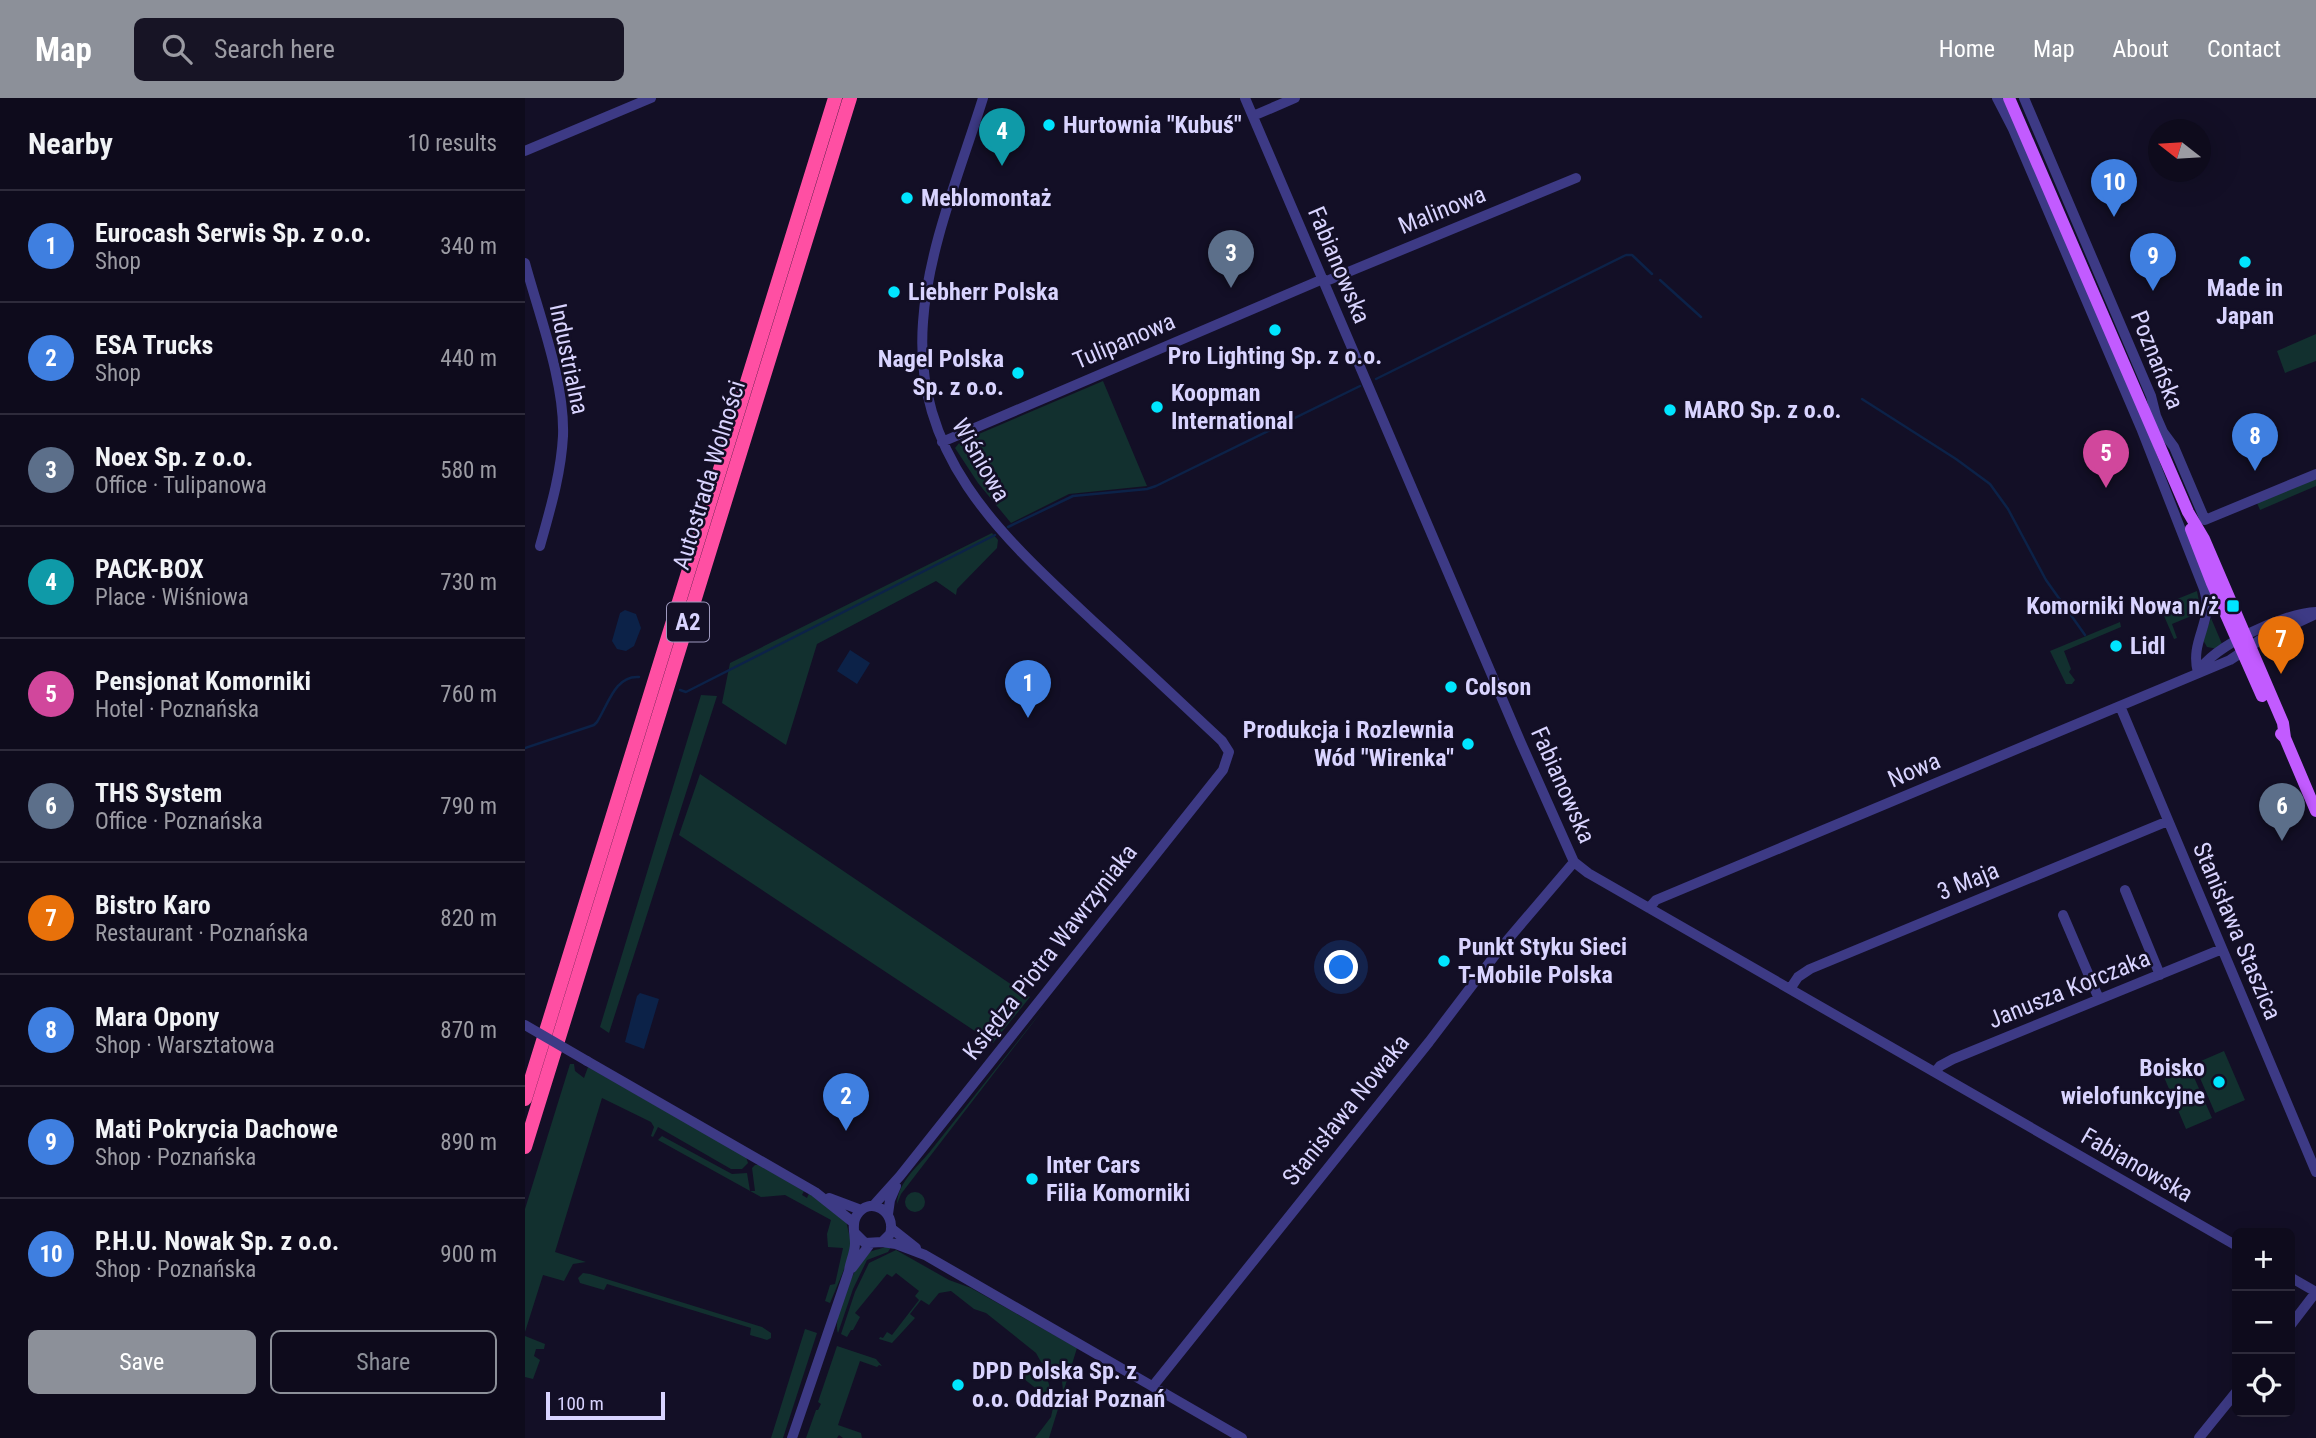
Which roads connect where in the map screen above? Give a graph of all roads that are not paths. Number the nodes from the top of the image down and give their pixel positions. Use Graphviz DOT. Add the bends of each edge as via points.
graph roads {
  1 [pos="651,98"];
  2 [pos="835,98"];
  3 [pos="850,98"];
  4 [pos="983,98"];
  5 [pos="1245,98"];
  6 [pos="1295,98"];
  7 [pos="1997,98"];
  8 [pos="2013,102"];
  9 [pos="1253,116"];
  10 [pos="525,151"];
  11 [pos="1576,178"];
  12 [pos="525,263"];
  13 [pos="1324,281"];
  14 [pos="942,442"];
  15 [pos="2316,474"];
  16 [pos="540,546"];
  17 [pos="2316,613"];
  18 [pos="2244,644"];
  19 [pos="2198,673"];
  20 [pos="2120,706"];
  21 [pos="1229,752"];
  22 [pos="2316,811"];
  23 [pos="2168,821"];
  24 [pos="1574,862"];
  25 [pos="2125,890"];
  26 [pos="1649,908"];
  27 [pos="2063,915"];
  28 [pos="2222,949"];
  29 [pos="2160,975"];
  30 [pos="1790,989"];
  31 [pos="2099,999"];
  32 [pos="525,1025"];
  33 [pos="1935,1072"];
  34 [pos="525,1099"];
  35 [pos="525,1147"];
  36 [pos="2316,1172"];
  37 [pos="900,1176"];
  38 [pos="815,1192"];
  39 [pos="873,1206"];
  40 [pos="861,1210"];
  41 [pos="888,1214"];
  42 [pos="854,1228"];
  43 [pos="892,1229"];
  44 [pos="882,1242"];
  45 [pos="2232,1243"];
  46 [pos="870,1244"];
  47 [pos="925,1255"];
  48 [pos="849,1271"];
  49 [pos="2295,1279"];
  50 [pos="2316,1292"];
  51 [pos="2295,1319"];
  52 [pos="1153,1386"];
  53 [pos="2232,1397"];
  54 [pos="792,1438"];
  55 [pos="1243,1438"];
  56 [pos="2199,1438"];
  1 -- 10 [label="street"];
  2 -- 34 [label="highway, Autostrada Wolności / A2"];
  3 -- 35 [label="highway, Autostrada Wolności / A2"];
  4 -- 14 [label="street, Wiśniowa" via="936,249 924,312 925,385"];
  5 -- 9 [label="street, Fabianowska"];
  6 -- 9 [label="street"];
  7 -- 8 [label="street, Poznańska"];
  8 -- 15 [label="street, Poznańska" via="2206,520"];
  8 -- 18 [label="main road, Poznańska" via="2188,512 2204,539"];
  8 -- 19 [label="street" via="2206,594 2207,614 2195,653"];
  9 -- 13 [label="street, Fabianowska"];
  11 -- 13 [label="street, Malinowa"];
  12 -- 16 [label="street, Industrialna" via="558,386 563,434 557,483"];
  13 -- 14 [label="street, Tulipanowa"];
  13 -- 24 [label="street, Fabianowska"];
  14 -- 21 [label="street, Wiśniowa" via="979,505 1005,537"];
  17 -- 18 [label="street, Nowa" via="2289,617"];
  18 -- 19 [label="street, Nowa" via="2230,660"];
  18 -- 22 [label="main road, Poznańska"];
  19 -- 20 [label="street, Nowa"];
  20 -- 23 [label="street, Stanisława Staszica"];
  20 -- 26 [label="street, Nowa" via="1656,900"];
  21 -- 37 [label="street, Księdza Piotra Wawrzyniaka" via="1223,770"];
  23 -- 28 [label="street, Stanisława Staszica"];
  23 -- 30 [label="street, 3 Maja" via="1810,969"];
  24 -- 26 [label="street, Fabianowska"];
  24 -- 52 [label="street, Stanisława Nowaka"];
  25 -- 29 [label="street"];
  26 -- 30 [label="street, Fabianowska"];
  27 -- 31 [label="street"];
  28 -- 29 [label="street, Janusza Korczaka"];
  28 -- 36 [label="street, Stanisława Staszica"];
  29 -- 31 [label="street, Janusza Korczaka"];
  30 -- 33 [label="street, Fabianowska"];
  31 -- 33 [label="street, Janusza Korczaka" via="1953,1059"];
  32 -- 38 [label="street, bridge"];
  33 -- 45 [label="street, Fabianowska"];
  37 -- 39 [label="street, Księdza Piotra Wawrzyniaka"];
  37 -- 41 [label="street, Księdza Piotra Wawrzyniaka"];
  38 -- 40 [label="street"];
  38 -- 42 [label="street"];
  39 -- 40 [label="street"];
  39 -- 41 [label="street"];
  40 -- 42 [label="street"];
  41 -- 43 [label="street"];
  42 -- 46 [label="street" via="861,1240"];
  42 -- 48 [label="street"];
  43 -- 44 [label="street"];
  43 -- 47 [label="street"];
  44 -- 46 [label="street"];
  44 -- 47 [label="street"];
  46 -- 48 [label="street"];
  47 -- 52 [label="street"];
  48 -- 54 [label="street"];
  49 -- 50 [label="street"];
  50 -- 51 [label="street"];
  52 -- 55 [label="street"];
  53 -- 56 [label="street"];
}
